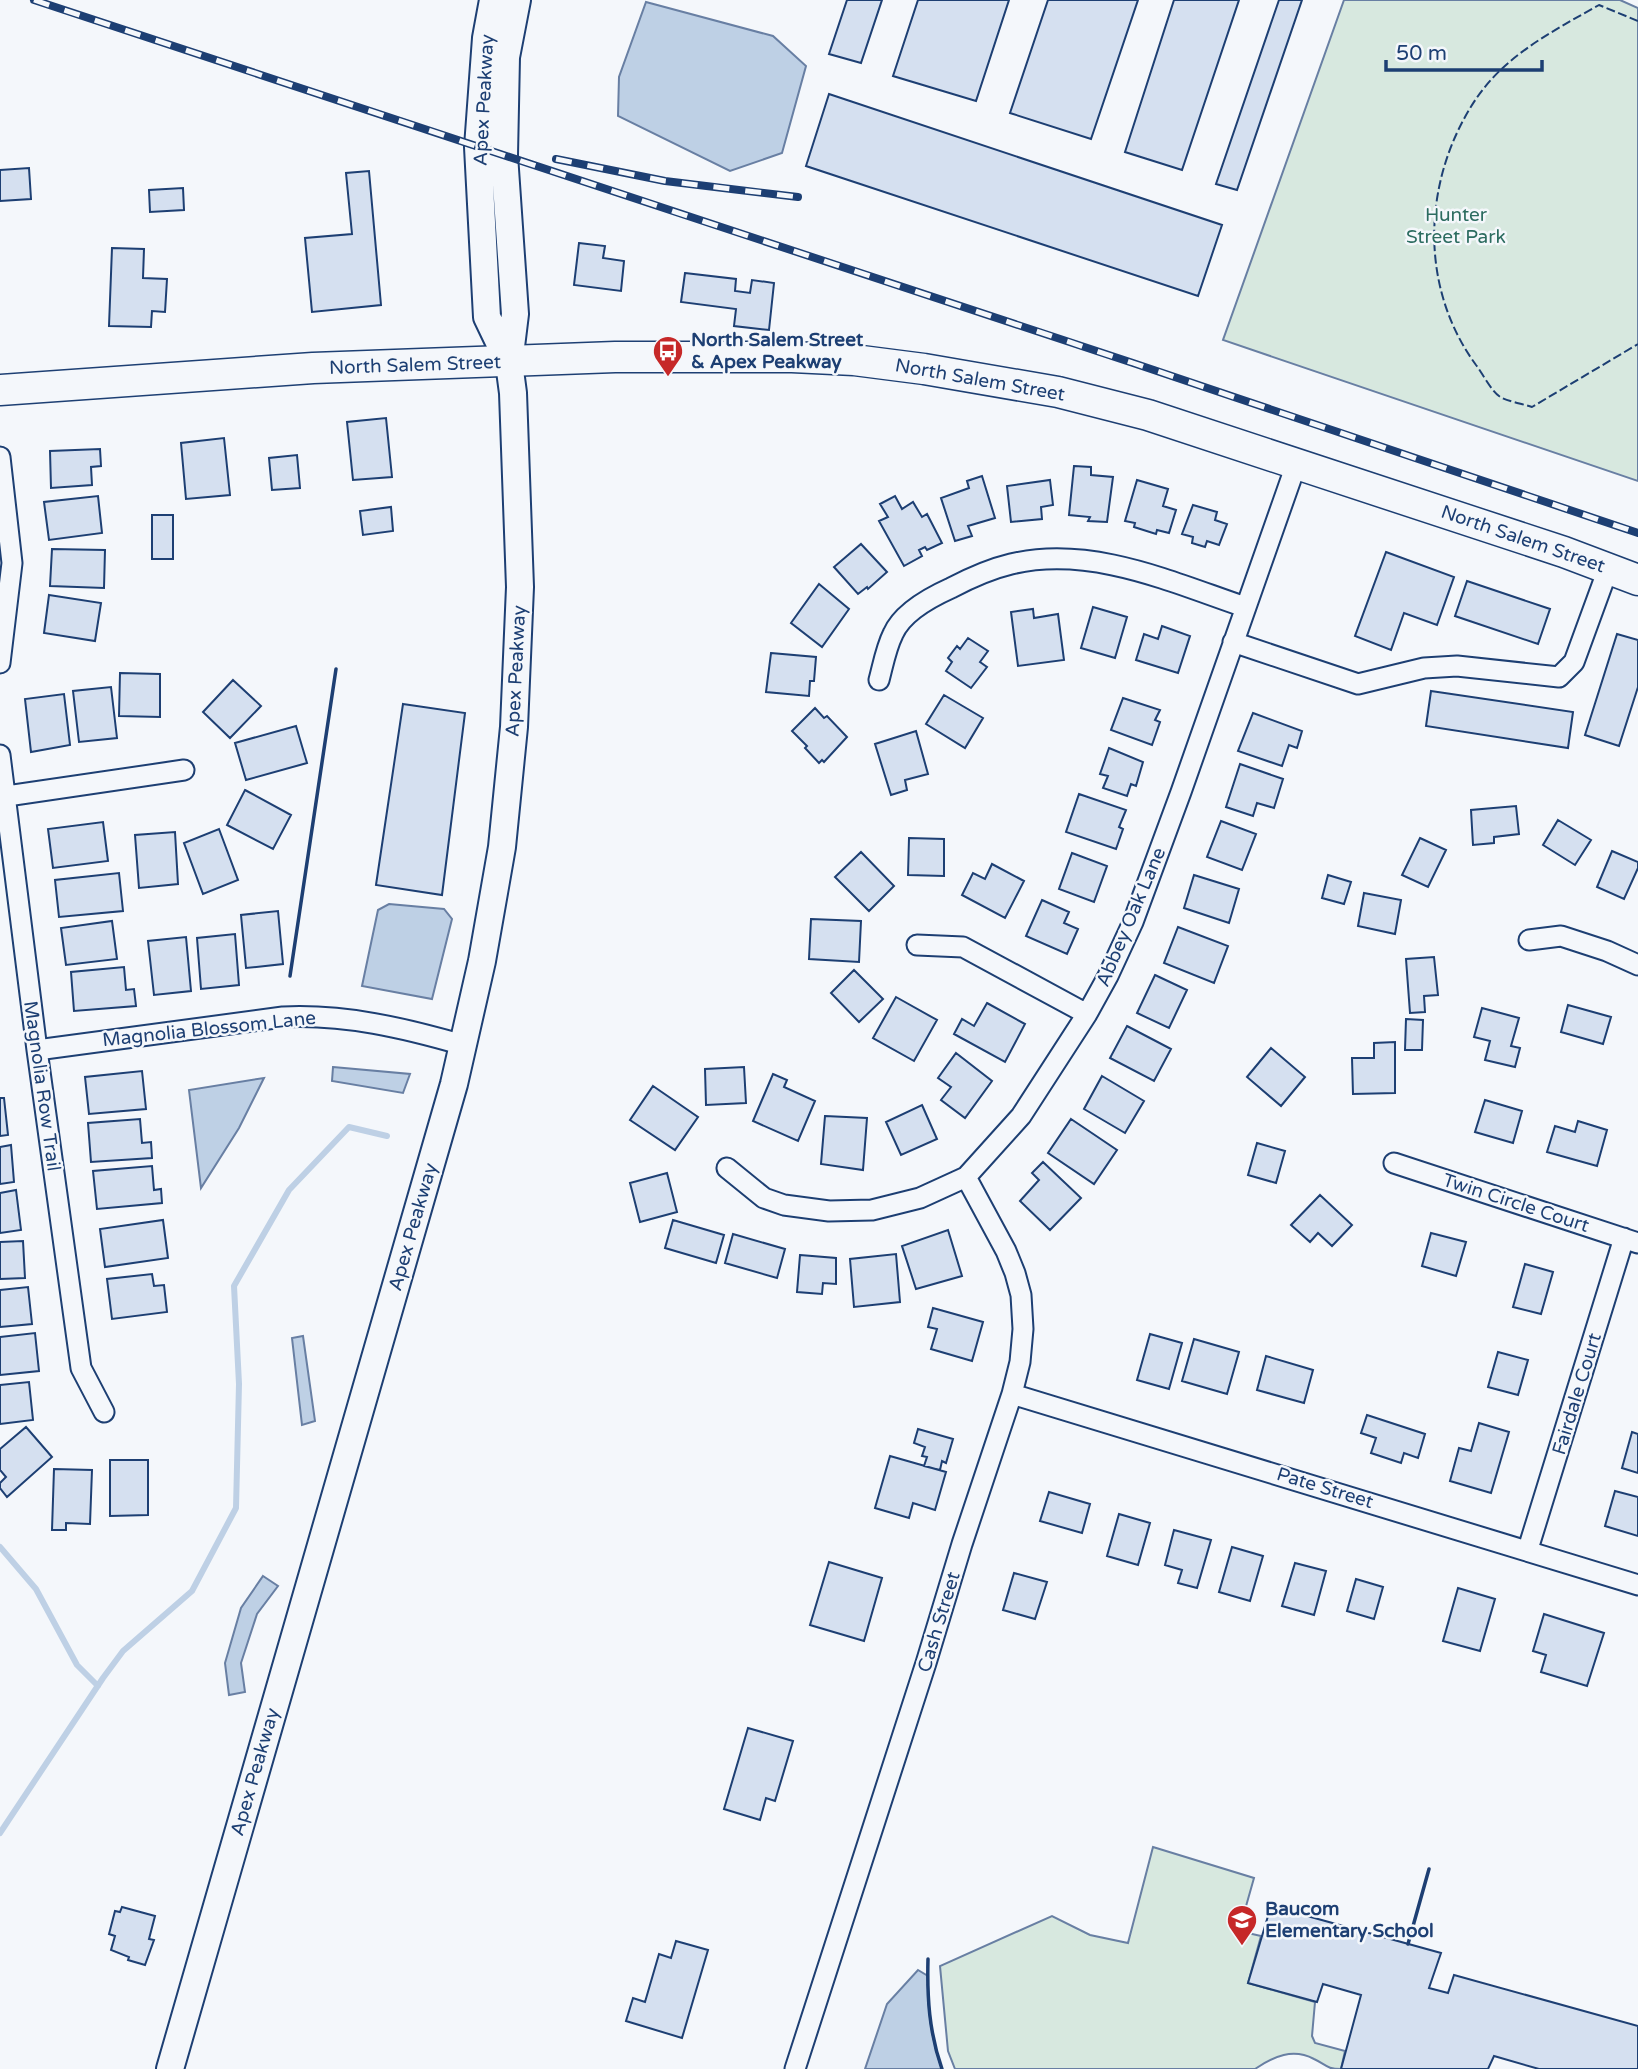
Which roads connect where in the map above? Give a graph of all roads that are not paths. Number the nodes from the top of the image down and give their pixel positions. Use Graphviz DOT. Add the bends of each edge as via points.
graph roads {
  1 [pos="493,0"];
  2 [pos="517,0"];
  3 [pos="509,363"];
  4 [pos="0,390"];
  5 [pos="0,457"];
  6 [pos="1297,462"];
  7 [pos="1608,569"];
  8 [pos="1638,580"];
  9 [pos="1245,607"];
  10 [pos="1233,642"];
  11 [pos="0,663"];
  12 [pos="879,680"];
  13 [pos="0,755"];
  14 [pos="184,770"];
  15 [pos="7,796"];
  16 [pos="1529,940"];
  17 [pos="917,946"];
  18 [pos="1638,965"];
  19 [pos="1087,1014"];
  20 [pos="463,1045"];
  21 [pos="37,1049"];
  22 [pos="1394,1163"];
  23 [pos="727,1168"];
  24 [pos="966,1177"];
  25 [pos="1631,1241"];
  26 [pos="1012,1394"];
  27 [pos="104,1412"];
  28 [pos="1528,1549"];
  29 [pos="1638,1585"];
  30 [pos="170,2069"];
  31 [pos="795,2069"];
  1 -- 3 [label="main road, Apex Peakway" via="478,147 487,317"];
  2 -- 3 [label="main road, Apex Peakway" via="506,57 504,155 515,314"];
  3 -- 4 [label="main road, North Salem Street" via="313,368"];
  3 -- 6 [label="main road, North Salem Street" via="655,356 854,360 1058,392 1191,427"];
  3 -- 20 [label="main road, Apex Peakway" via="520,587 514,727 502,847"];
  5 -- 11 [label="street" via="12,563"];
  6 -- 7 [label="main road, North Salem Street"];
  6 -- 9 [label="street, Abbey Oak Lane"];
  7 -- 8 [label="main road, North Salem Street"];
  7 -- 10 [label="street" via="1574,662 1559,677 1457,666 1424,668 1358,684"];
  9 -- 10 [label="street, Abbey Oak Lane"];
  9 -- 12 [label="street" via="1107,564 1067,559 1010,564 935,595 907,617 893,633"];
  10 -- 19 [label="street, Abbey Oak Lane" via="1133,922"];
  13 -- 15 [label="street, Magnolia Row Trail"];
  14 -- 15 [label="street"];
  15 -- 21 [label="street, Magnolia Row Trail"];
  16 -- 18 [label="street" via="1561,936"];
  17 -- 19 [label="street" via="963,947"];
  19 -- 24 [label="street, Abbey Oak Lane" via="1035,1096"];
  20 -- 21 [label="street, Magnolia Blossom Lane" via="358,1020 309,1016"];
  20 -- 30 [label="main road, Apex Peakway"];
  21 -- 27 [label="street, Magnolia Row Trail" via="81,1368"];
  22 -- 25 [label="street, Twin Circle Court"];
  23 -- 24 [label="street, Abbey Oak Lane" via="764,1198 829,1212 898,1205"];
  24 -- 26 [label="street, Cash Street" via="1006,1251 1021,1295 1021,1351"];
  25 -- 28 [label="street, Fairdale Court"];
  26 -- 28 [label="street, Pate Street"];
  26 -- 31 [label="street, Cash Street"];
  28 -- 29 [label="street, Pate Street"];
}
